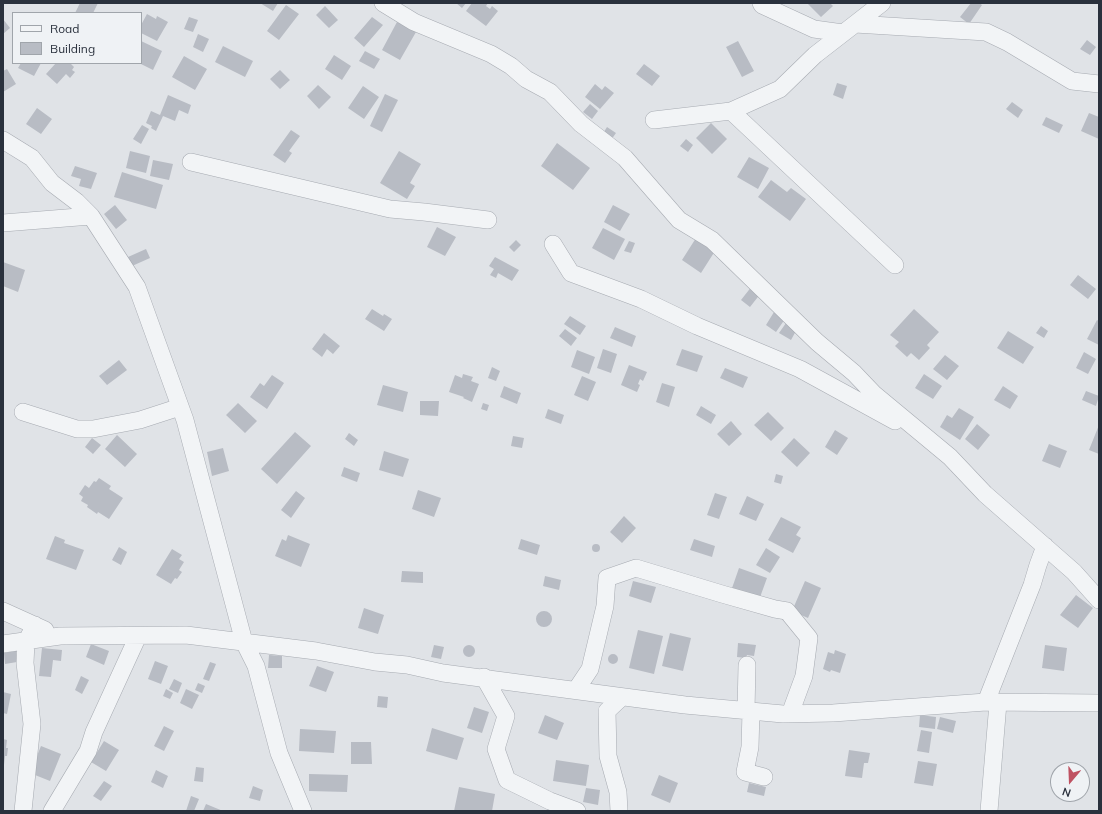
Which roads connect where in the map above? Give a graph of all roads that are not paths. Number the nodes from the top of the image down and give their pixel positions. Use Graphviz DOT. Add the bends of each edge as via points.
graph roads {
  1 [pos="383,3"];
  2 [pos="761,3"];
  3 [pos="882,3"];
  4 [pos="849,29"];
  5 [pos="1099,84"];
  6 [pos="731,111"];
  7 [pos="654,120"];
  8 [pos="3,140"];
  9 [pos="191,162"];
  10 [pos="90,216"];
  11 [pos="488,220"];
  12 [pos="3,223"];
  13 [pos="553,244"];
  14 [pos="895,265"];
  15 [pos="180,408"];
  16 [pos="22,412"];
  17 [pos="932,442"];
  18 [pos="1045,546"];
  19 [pos="1099,600"];
  20 [pos="3,611"];
  21 [pos="34,625"];
  22 [pos="60,636"];
  23 [pos="138,636"];
  24 [pos="26,641"];
  25 [pos="244,642"];
  26 [pos="3,644"];
  27 [pos="747,665"];
  28 [pos="484,677"];
  29 [pos="576,690"];
  30 [pos="622,696"];
  31 [pos="992,702"];
  32 [pos="1099,703"];
  33 [pos="749,711"];
  34 [pos="790,714"];
  35 [pos="764,777"];
  36 [pos="23,811"];
  37 [pos="52,811"];
  38 [pos="303,811"];
  39 [pos="577,811"];
  40 [pos="619,811"];
  41 [pos="989,811"];
  1 -- 17 [label="street" via="414,22 491,54 511,66 526,80 550,92 581,124 625,158 679,220 712,240 817,342"];
  2 -- 4 [label="street" via="814,29"];
  3 -- 4 [label="street"];
  4 -- 5 [label="street" via="986,32 1072,81"];
  4 -- 6 [label="street" via="815,55 780,89"];
  6 -- 7 [label="street"];
  6 -- 14 [label="street"];
  8 -- 10 [label="street" via="32,158 52,183 77,202"];
  9 -- 11 [label="street" via="390,209"];
  10 -- 12 [label="street"];
  10 -- 15 [label="street" via="137,287"];
  13 -- 17 [label="street" via="571,273 641,299 800,369"];
  15 -- 16 [label="street" via="140,420 93,429 78,429"];
  15 -- 25 [label="street"];
  17 -- 18 [label="street" via="985,494"];
  18 -- 19 [label="street" via="1074,572"];
  18 -- 31 [label="street"];
  20 -- 21 [label="street"];
  21 -- 22 [label="street"];
  21 -- 24 [label="street"];
  22 -- 23 [label="street"];
  22 -- 24 [label="street"];
  23 -- 25 [label="street" via="186,635"];
  23 -- 37 [label="street" via="88,750"];
  24 -- 26 [label="street"];
  24 -- 36 [label="street" via="25,663 32,724"];
  25 -- 28 [label="street"];
  25 -- 38 [label="street" via="256,666 279,753"];
  27 -- 33 [label="street"];
  28 -- 29 [label="street"];
  28 -- 39 [label="street" via="506,716 496,749 507,780"];
  29 -- 30 [label="street"];
  29 -- 34 [label="street" via="590,669 605,606 607,578 636,568 787,611 809,638 804,676"];
  30 -- 33 [label="street"];
  30 -- 40 [label="street" via="607,711 608,756 618,792"];
  31 -- 32 [label="street"];
  31 -- 34 [label="street"];
  31 -- 41 [label="street"];
  33 -- 34 [label="street"];
  33 -- 35 [label="street" via="750,747 745,772"];
}
